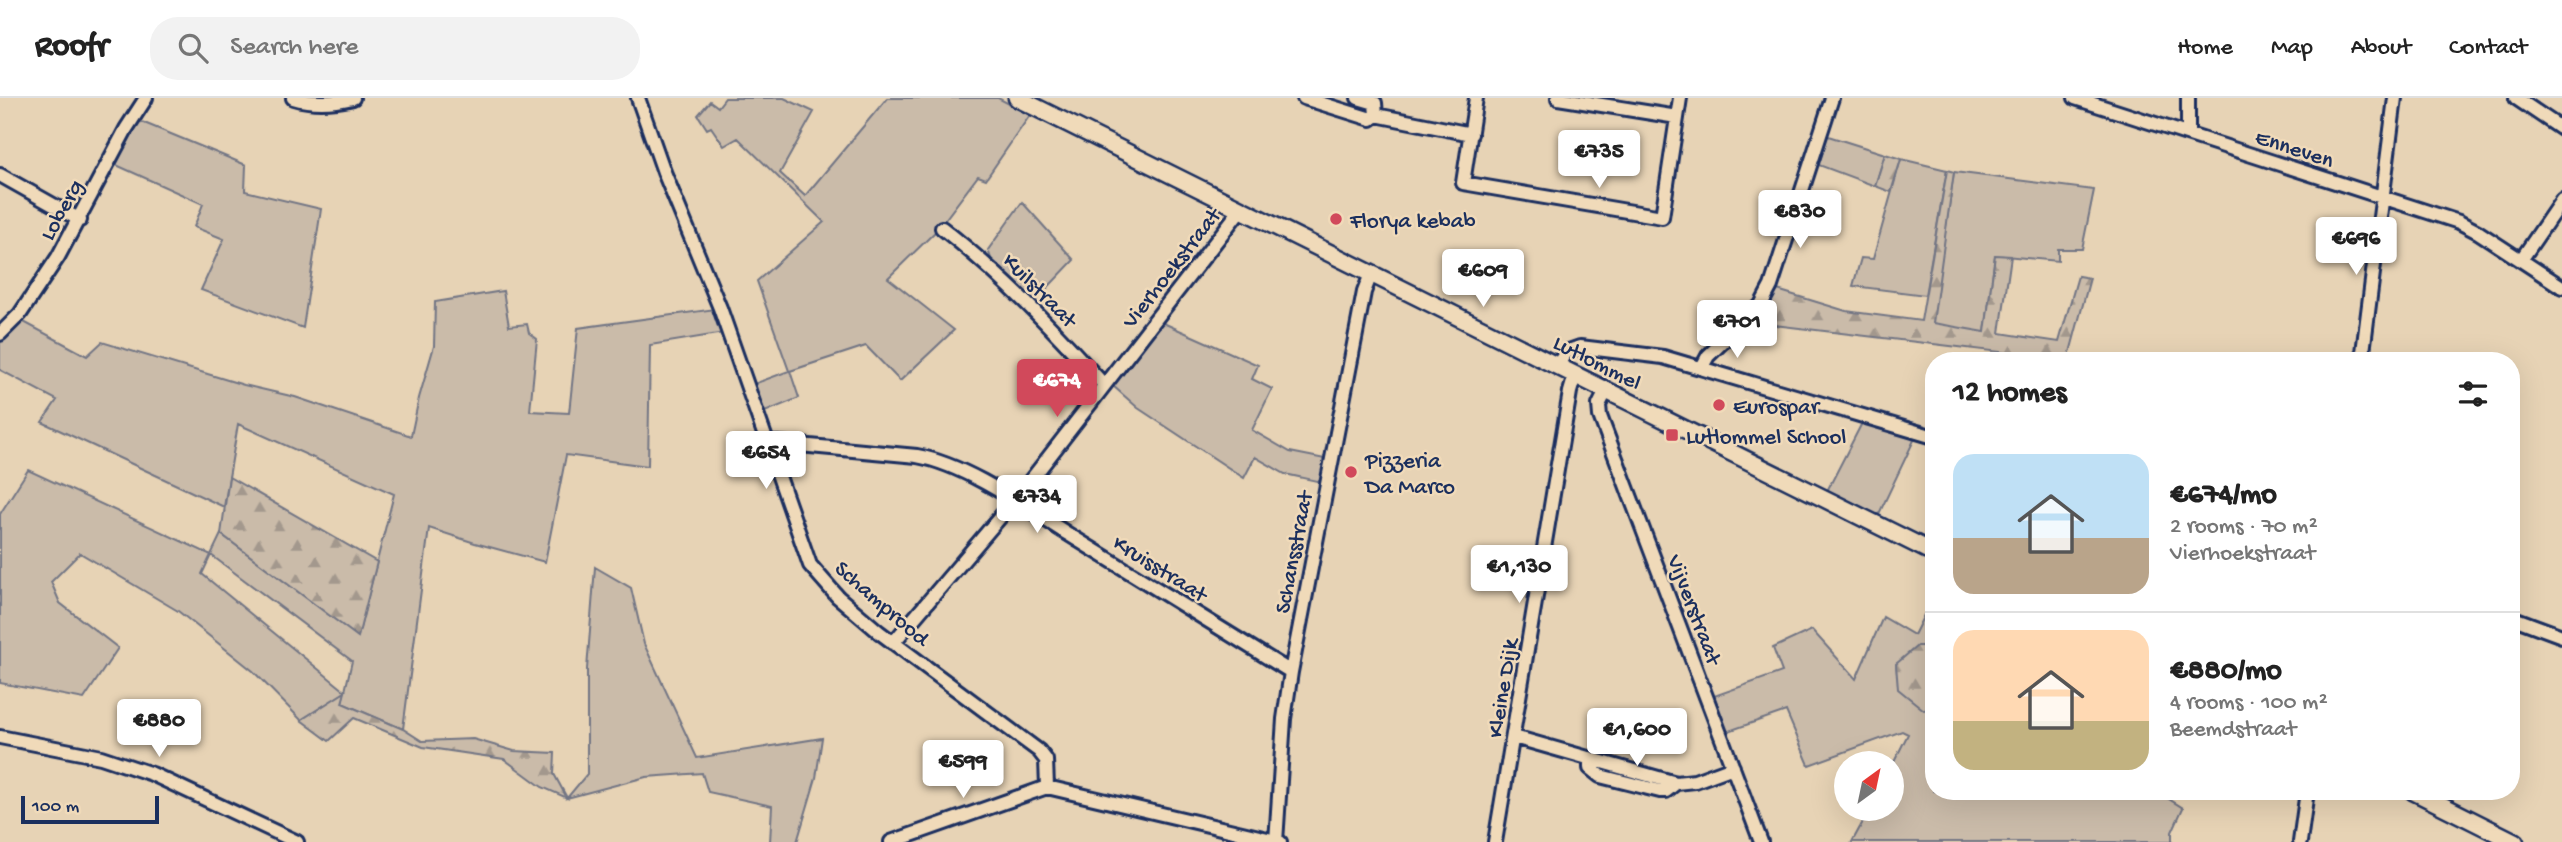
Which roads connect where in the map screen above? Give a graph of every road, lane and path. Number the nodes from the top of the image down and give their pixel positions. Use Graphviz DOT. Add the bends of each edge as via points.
graph roads {
  1 [pos="146,98"];
  2 [pos="293,98"];
  3 [pos="353,98"];
  4 [pos="638,98"];
  5 [pos="1017,98"];
  6 [pos="1304,98"];
  7 [pos="1358,98"];
  8 [pos="1476,98"];
  9 [pos="1558,98"];
  10 [pos="1680,98"];
  11 [pos="1832,98"];
  12 [pos="2075,98"];
  13 [pos="2188,98"];
  14 [pos="2395,98"];
  15 [pos="2516,98"];
  16 [pos="1376,115"];
  17 [pos="1677,117"];
  18 [pos="2562,129"];
  19 [pos="1471,134"];
  20 [pos="2188,134"];
  21 [pos="0,176"];
  22 [pos="2383,197"];
  23 [pos="2562,200"];
  24 [pos="1241,209"];
  25 [pos="80,220"];
  26 [pos="942,228"];
  27 [pos="2521,260"];
  28 [pos="1371,274"];
  29 [pos="2562,287"];
  30 [pos="0,334"];
  31 [pos="2363,352"];
  32 [pos="1558,366"];
  33 [pos="1702,367"];
  34 [pos="1575,375"];
  35 [pos="1104,386"];
  36 [pos="1606,391"];
  37 [pos="1925,434"];
  38 [pos="767,442"];
  39 [pos="1013,500"];
  40 [pos="1925,550"];
  41 [pos="2520,620"];
  42 [pos="2562,636"];
  43 [pos="893,642"];
  44 [pos="1291,672"];
  45 [pos="0,737"];
  46 [pos="1514,737"];
  47 [pos="1733,767"];
  48 [pos="1047,787"];
  49 [pos="2305,800"];
  50 [pos="2431,800"];
  51 [pos="298,842"];
  52 [pos="891,842"];
  53 [pos="1277,842"];
  54 [pos="1495,842"];
  55 [pos="1761,842"];
  56 [pos="2300,842"];
  57 [pos="2515,842"];
  1 -- 25 [label="street, Loberg"];
  2 -- 3 [label="street" via="332,102"];
  4 -- 38 [label="street, Schamprood"];
  5 -- 24 [label="main road, Lutlommel"];
  6 -- 16 [label="street" via="1371,119"];
  7 -- 16 [label="street" via="1375,103"];
  8 -- 19 [label="street"];
  9 -- 17 [label="street"];
  10 -- 17 [label="street"];
  11 -- 33 [label="street" via="1771,286 1761,305"];
  12 -- 20 [label="street, Enneven"];
  13 -- 20 [label="street"];
  14 -- 22 [label="street"];
  15 -- 18 [label="street"];
  16 -- 19 [label="street"];
  17 -- 19 [label="street" via="1662,217 1463,183"];
  20 -- 22 [label="street, Enneven"];
  21 -- 25 [label="street"];
  22 -- 27 [label="street, Enneven" via="2459,222"];
  22 -- 31 [label="street"];
  23 -- 27 [label="street"];
  24 -- 28 [label="main road, Lutlommel"];
  24 -- 35 [label="street, Vierhoekstraat"];
  25 -- 30 [label="street, Loberg" via="20,314"];
  26 -- 35 [label="street, Kuilstraat" via="992,268"];
  27 -- 29 [label="street, Enneven"];
  28 -- 32 [label="main road, Lutlommel"];
  28 -- 44 [label="street, Schansstraat"];
  32 -- 33 [label="street" via="1566,352 1580,347 1664,357"];
  32 -- 34 [label="main road, Lutlommel"];
  33 -- 37 [label="street"];
  34 -- 36 [label="main road, Lutlommel"];
  34 -- 46 [label="street, Kleine Dijk"];
  35 -- 39 [label="street, Vierhoekstraat"];
  36 -- 40 [label="main road, Lutlommel"];
  36 -- 47 [label="street, Vijverstraat" via="1600,416"];
  38 -- 39 [label="street, Kruisstraat" via="934,460"];
  38 -- 43 [label="street, Schamprood" via="810,565 838,597"];
  39 -- 43 [label="street, Vierhoekstraat"];
  39 -- 44 [label="street, Kruisstraat"];
  41 -- 42 [label="street"];
  43 -- 48 [label="street, Schamprood" via="1039,751 1046,760"];
  44 -- 53 [label="street, Schansstraat"];
  45 -- 51 [label="street" via="152,774"];
  46 -- 47 [label="street" via="1676,783"];
  46 -- 54 [label="street, Kleine Dijk"];
  47 -- 55 [label="street, Vijverstraat"];
  48 -- 52 [label="street"];
  48 -- 53 [label="street"];
  49 -- 56 [label="street"];
  50 -- 57 [label="main road"];
}
